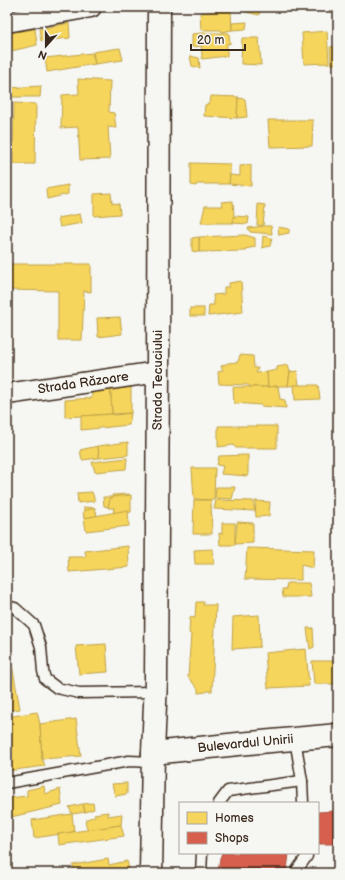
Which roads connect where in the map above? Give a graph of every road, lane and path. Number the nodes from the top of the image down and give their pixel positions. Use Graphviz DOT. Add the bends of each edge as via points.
graph roads {
  1 [pos="90,7"];
  2 [pos="159,7"];
  3 [pos="7,22"];
  4 [pos="158,372"];
  5 [pos="7,394"];
  6 [pos="7,606"];
  7 [pos="156,692"];
  8 [pos="338,735"];
  9 [pos="295,739"];
  10 [pos="153,758"];
  11 [pos="302,781"];
  12 [pos="7,783"];
  13 [pos="220,802"];
  14 [pos="303,802"];
  15 [pos="202,854"];
  16 [pos="306,854"];
  17 [pos="151,873"];
  18 [pos="201,873"];
  19 [pos="295,873"];
  1 -- 3 [label="street"];
  2 -- 4 [label="main road, Strada Tecuciului"];
  4 -- 5 [label="street, Strada Răzoare"];
  4 -- 7 [label="main road, Strada Tecuciului"];
  6 -- 7 [label="lane" via="15,608 34,625 41,647 45,679 57,688 79,693"];
  7 -- 10 [label="main road, Strada Tecuciului"];
  8 -- 9 [label="main road, Bulevardul Unirii"];
  9 -- 10 [label="main road, Bulevardul Unirii" via="238,744"];
  9 -- 11 [label="lane"];
  10 -- 12 [label="lane"];
  10 -- 17 [label="main road, Strada Tecuciului"];
  11 -- 13 [label="lane" via="228,791"];
  11 -- 14 [label="lane"];
  15 -- 18 [label="lane"];
  16 -- 19 [label="lane"];
}
